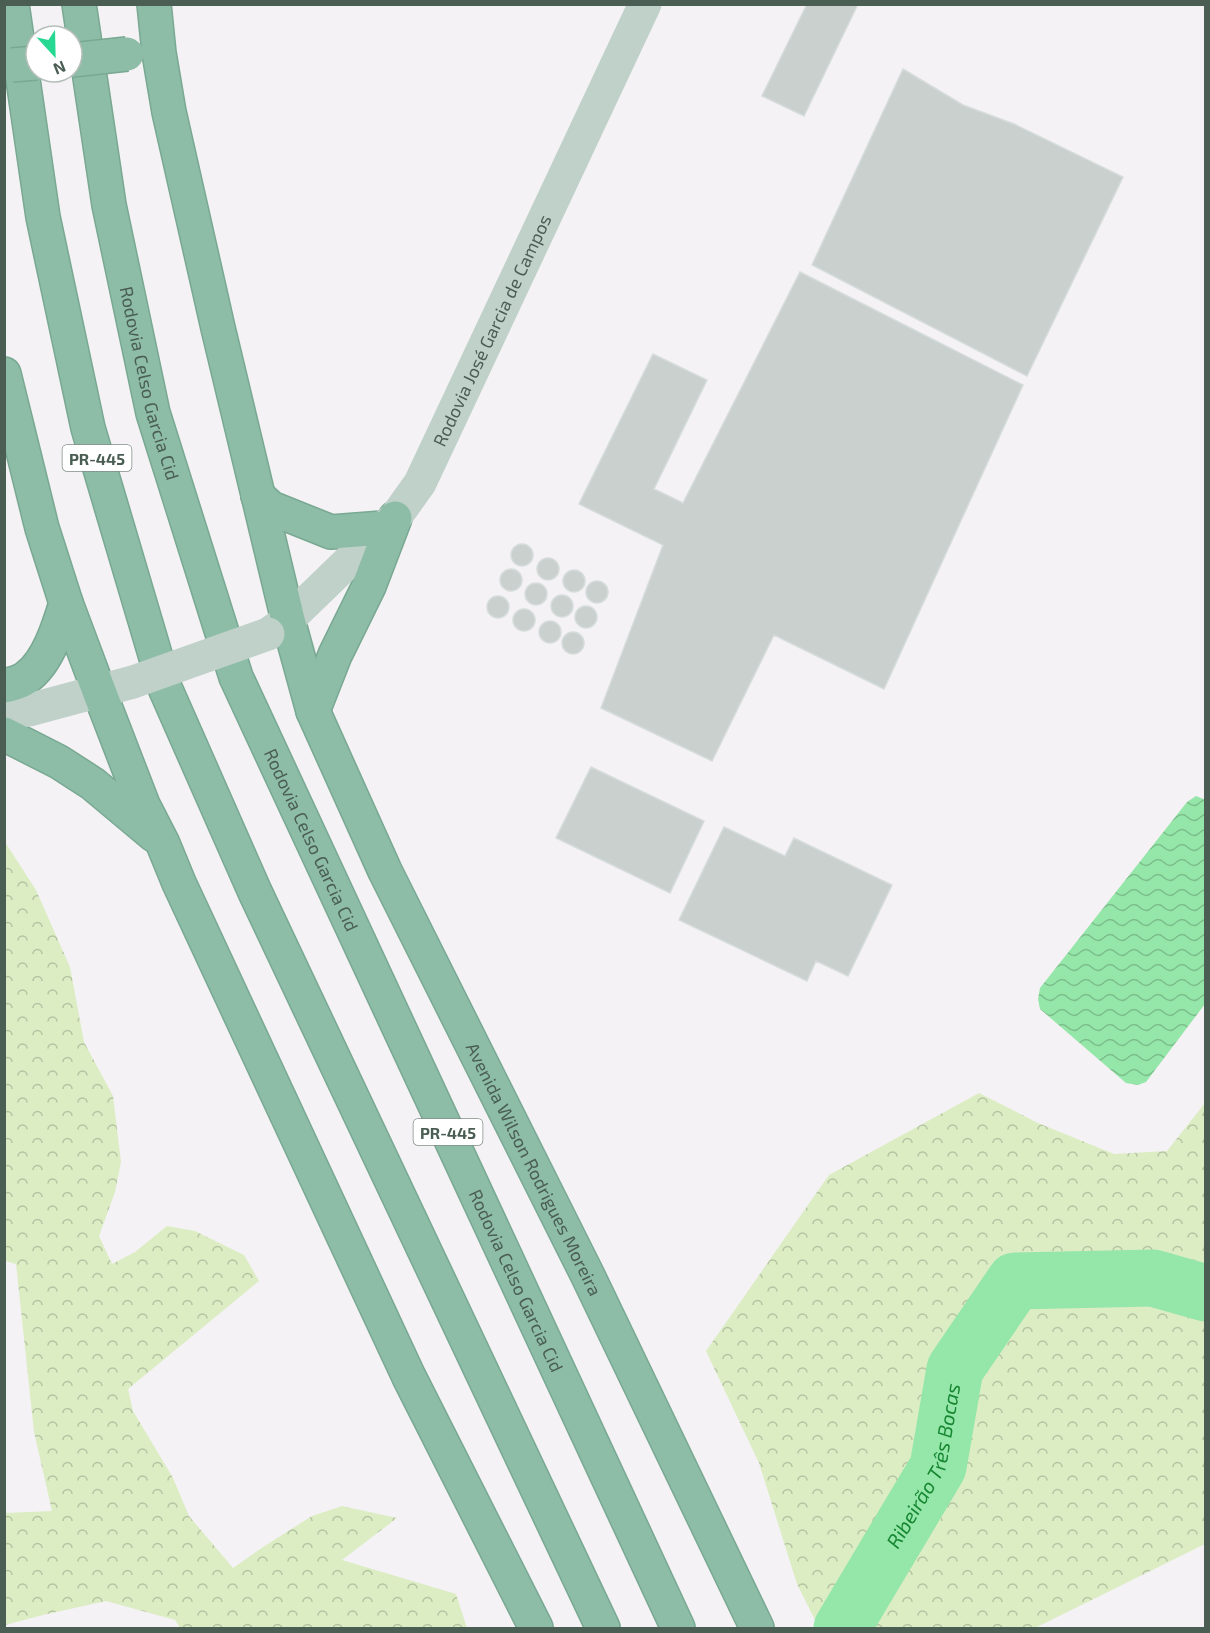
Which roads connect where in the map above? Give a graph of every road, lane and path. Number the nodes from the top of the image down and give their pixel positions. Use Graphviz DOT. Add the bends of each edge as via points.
graph roads {
  1 [pos="12,4"];
  2 [pos="79,4"];
  3 [pos="154,4"];
  4 [pos="645,4"];
  5 [pos="159,53"];
  6 [pos="84,59"];
  7 [pos="4,374"];
  8 [pos="258,496"];
  9 [pos="389,523"];
  10 [pos="66,603"];
  11 [pos="278,627"];
  12 [pos="4,686"];
  13 [pos="99,691"];
  14 [pos="313,711"];
  15 [pos="4,714"];
  16 [pos="4,734"];
  17 [pos="163,844"];
  18 [pos="536,1629"];
  19 [pos="603,1629"];
  20 [pos="678,1629"];
  21 [pos="757,1629"];
  1 -- 19 [label="highway, PR-445" via="43,218 88,428 165,688 255,892"];
  2 -- 20 [label="highway, Rodovia Celso Garcia Cid / PR-445" via="109,205 153,413 236,677"];
  3 -- 5 [label="highway, PR-445"];
  4 -- 9 [label="street, Rodovia José Garcia de Campos" via="420,483"];
  5 -- 6 [label="highway, bridge"];
  5 -- 8 [label="highway, PR-445" via="169,112"];
  7 -- 10 [label="highway" via="42,528"];
  8 -- 9 [label="highway" via="271,507 332,532"];
  8 -- 11 [label="highway, PR-445"];
  9 -- 11 [label="street, Rodovia José Garcia de Campos"];
  9 -- 14 [label="highway" via="369,586"];
  10 -- 12 [label="highway" via="59,628 39,666 26,678"];
  10 -- 13 [label="highway"];
  11 -- 13 [label="street, bridge"];
  11 -- 14 [label="highway, PR-445"];
  13 -- 15 [label="street"];
  13 -- 17 [label="highway" via="143,805"];
  14 -- 21 [label="highway, Avenida Wilson Rodrigues Moreira / PR-445" via="385,871 587,1274"];
  16 -- 17 [label="highway" via="93,784"];
  17 -- 18 [label="highway" via="409,1377"];
}
